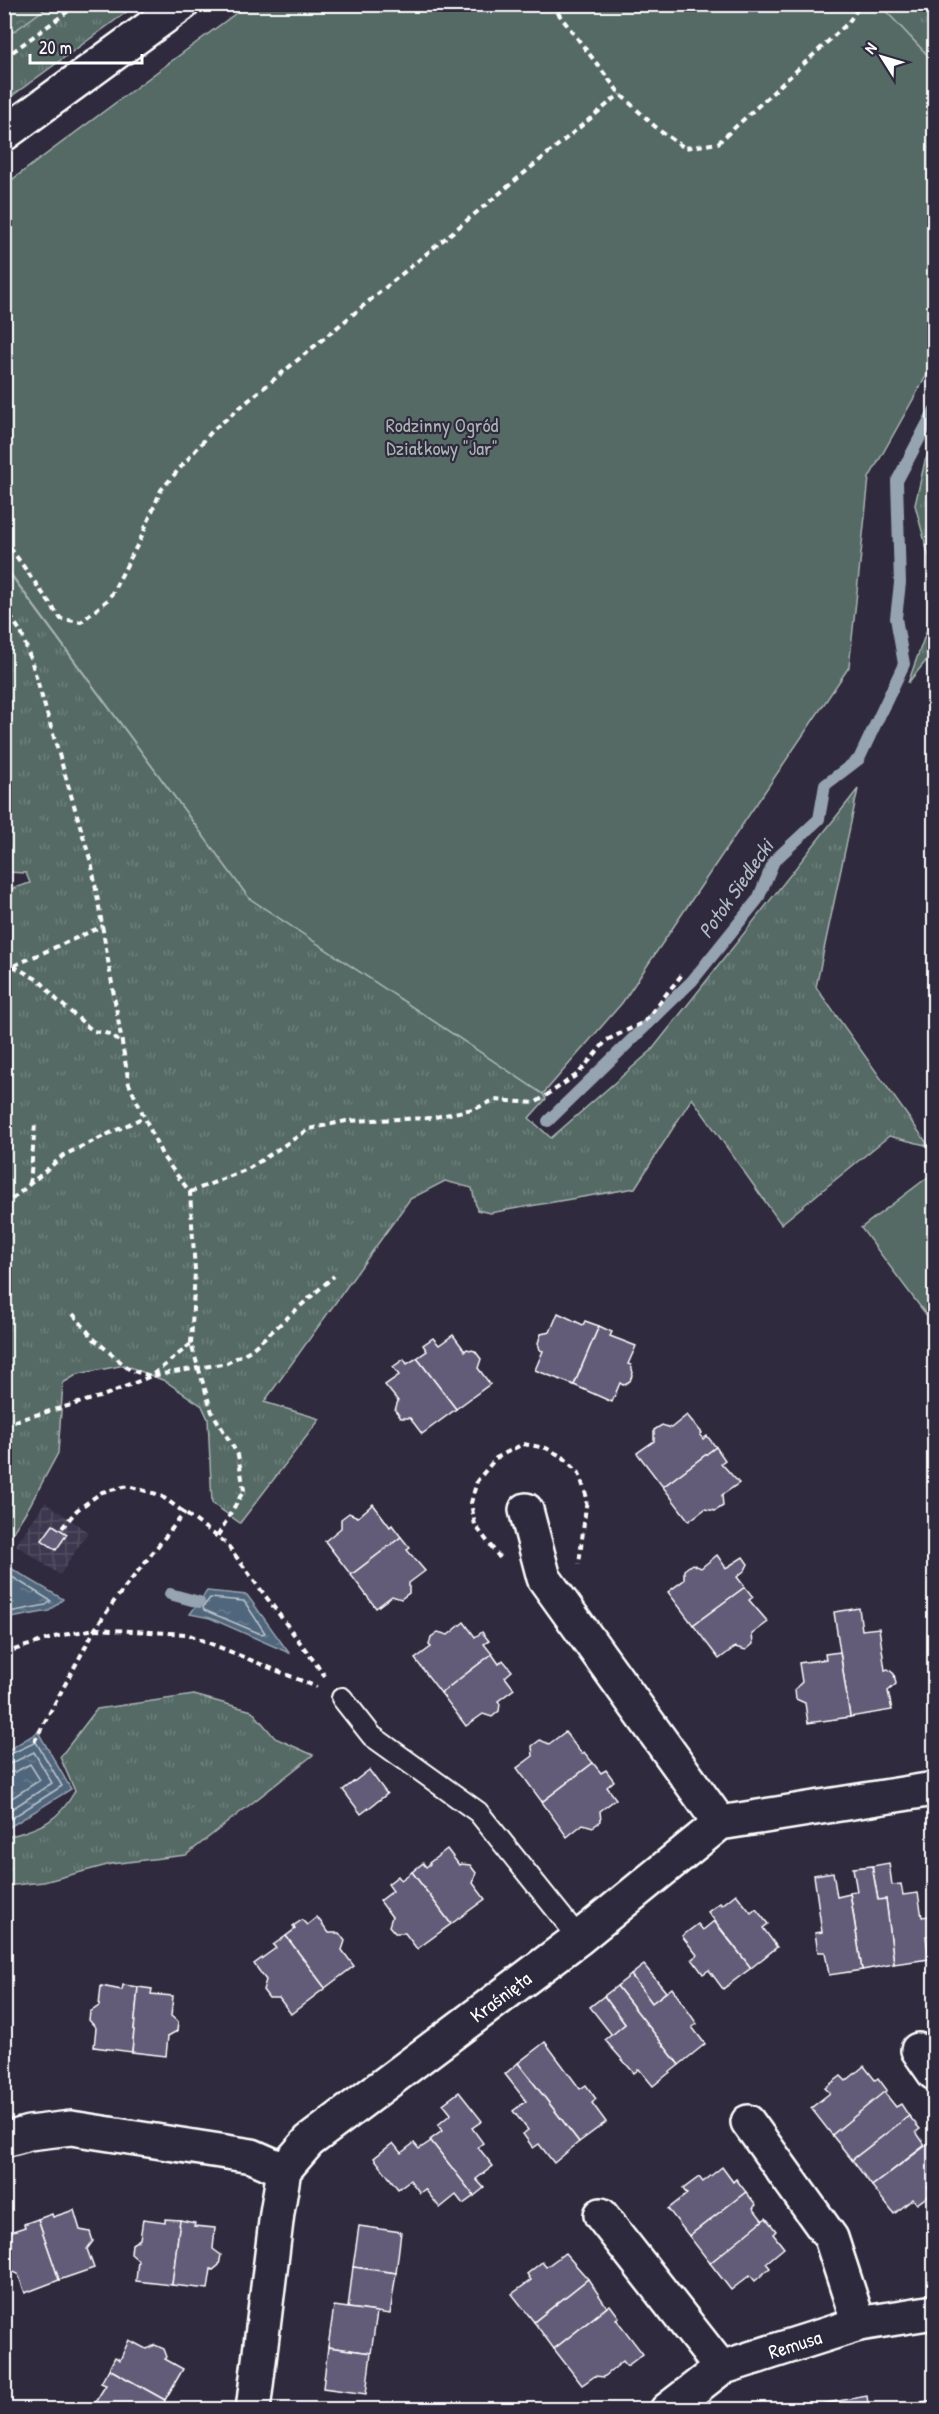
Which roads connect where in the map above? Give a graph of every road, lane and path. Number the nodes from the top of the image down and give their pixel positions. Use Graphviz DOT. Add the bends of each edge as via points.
graph roads {
  1 [pos="78,4"];
  2 [pos="182,4"];
  3 [pos="551,4"];
  4 [pos="861,4"];
  5 [pos="4,58"];
  6 [pos="620,94"];
  7 [pos="4,134"];
  8 [pos="4,539"];
  9 [pos="4,607"];
  10 [pos="103,926"];
  11 [pos="4,966"];
  12 [pos="13,966"];
  13 [pos="684,972"];
  14 [pos="122,1044"];
  15 [pos="144,1117"];
  16 [pos="35,1124"];
  17 [pos="30,1185"];
  18 [pos="190,1192"];
  19 [pos="4,1206"];
  20 [pos="334,1276"];
  21 [pos="73,1314"];
  22 [pos="191,1344"];
  23 [pos="198,1368"];
  24 [pos="151,1376"];
  25 [pos="4,1424"];
  26 [pos="526,1510"];
  27 [pos="185,1512"];
  28 [pos="62,1528"];
  29 [pos="217,1536"];
  30 [pos="504,1563"];
  31 [pos="578,1575"];
  32 [pos="95,1629"];
  33 [pos="4,1653"];
  34 [pos="342,1698"];
  35 [pos="34,1742"];
  36 [pos="934,1789"];
  37 [pos="720,1823"];
  38 [pos="579,1938"];
  39 [pos="748,2122"];
  40 [pos="4,2140"];
  41 [pos="284,2170"];
  42 [pos="601,2215"];
  43 [pos="934,2312"];
  44 [pos="859,2324"];
  45 [pos="721,2367"];
  46 [pos="253,2409"];
  47 [pos="668,2409"];
  1 -- 5 [label="path"];
  2 -- 7 [label="street"];
  3 -- 6 [label="path"];
  4 -- 6 [label="path" via="848,23 718,143 685,148"];
  6 -- 8 [label="path" via="214,429 161,490 109,599 81,622 61,619"];
  9 -- 10 [label="path" via="21,632 32,663 92,866"];
  10 -- 12 [label="path"];
  10 -- 14 [label="path"];
  11 -- 12 [label="path"];
  12 -- 14 [label="path" via="40,981 93,1031 110,1034"];
  13 -- 18 [label="path" via="644,1022 607,1040 578,1074 535,1103 494,1100 477,1108 431,1118 346,1121 309,1129 248,1169"];
  14 -- 15 [label="path" via="129,1084"];
  15 -- 17 [label="path" via="63,1155"];
  15 -- 18 [label="path" via="163,1157"];
  16 -- 17 [label="path"];
  17 -- 19 [label="path"];
  18 -- 22 [label="path" via="195,1271"];
  20 -- 23 [label="path" via="251,1350 227,1363"];
  21 -- 24 [label="path" via="94,1339 130,1370"];
  22 -- 23 [label="path"];
  22 -- 24 [label="path"];
  23 -- 24 [label="path"];
  23 -- 29 [label="path" via="212,1412 238,1455 244,1490"];
  24 -- 25 [label="path" via="103,1396"];
  26 -- 37 [label="street" via="544,1578"];
  27 -- 28 [label="path" via="160,1495 128,1486 102,1492 77,1510"];
  27 -- 29 [label="path"];
  27 -- 32 [label="path"];
  29 -- 34 [label="path"];
  30 -- 31 [label="path" via="475,1525 471,1503 477,1481 496,1458 523,1444 546,1448 563,1457 579,1473 587,1498"];
  32 -- 33 [label="path"];
  32 -- 34 [label="path" via="187,1634"];
  32 -- 35 [label="path"];
  34 -- 38 [label="lane" via="372,1736 478,1812"];
  36 -- 37 [label="street"];
  37 -- 38 [label="street, Kraśnięta"];
  38 -- 41 [label="street, Kraśnięta" via="309,2141"];
  39 -- 44 [label="street" via="831,2238"];
  40 -- 41 [label="street" via="71,2128 252,2156"];
  41 -- 46 [label="street"];
  42 -- 45 [label="street"];
  43 -- 44 [label="street, Remusa"];
  44 -- 45 [label="street, Remusa"];
  45 -- 47 [label="street, Remusa"];
}
